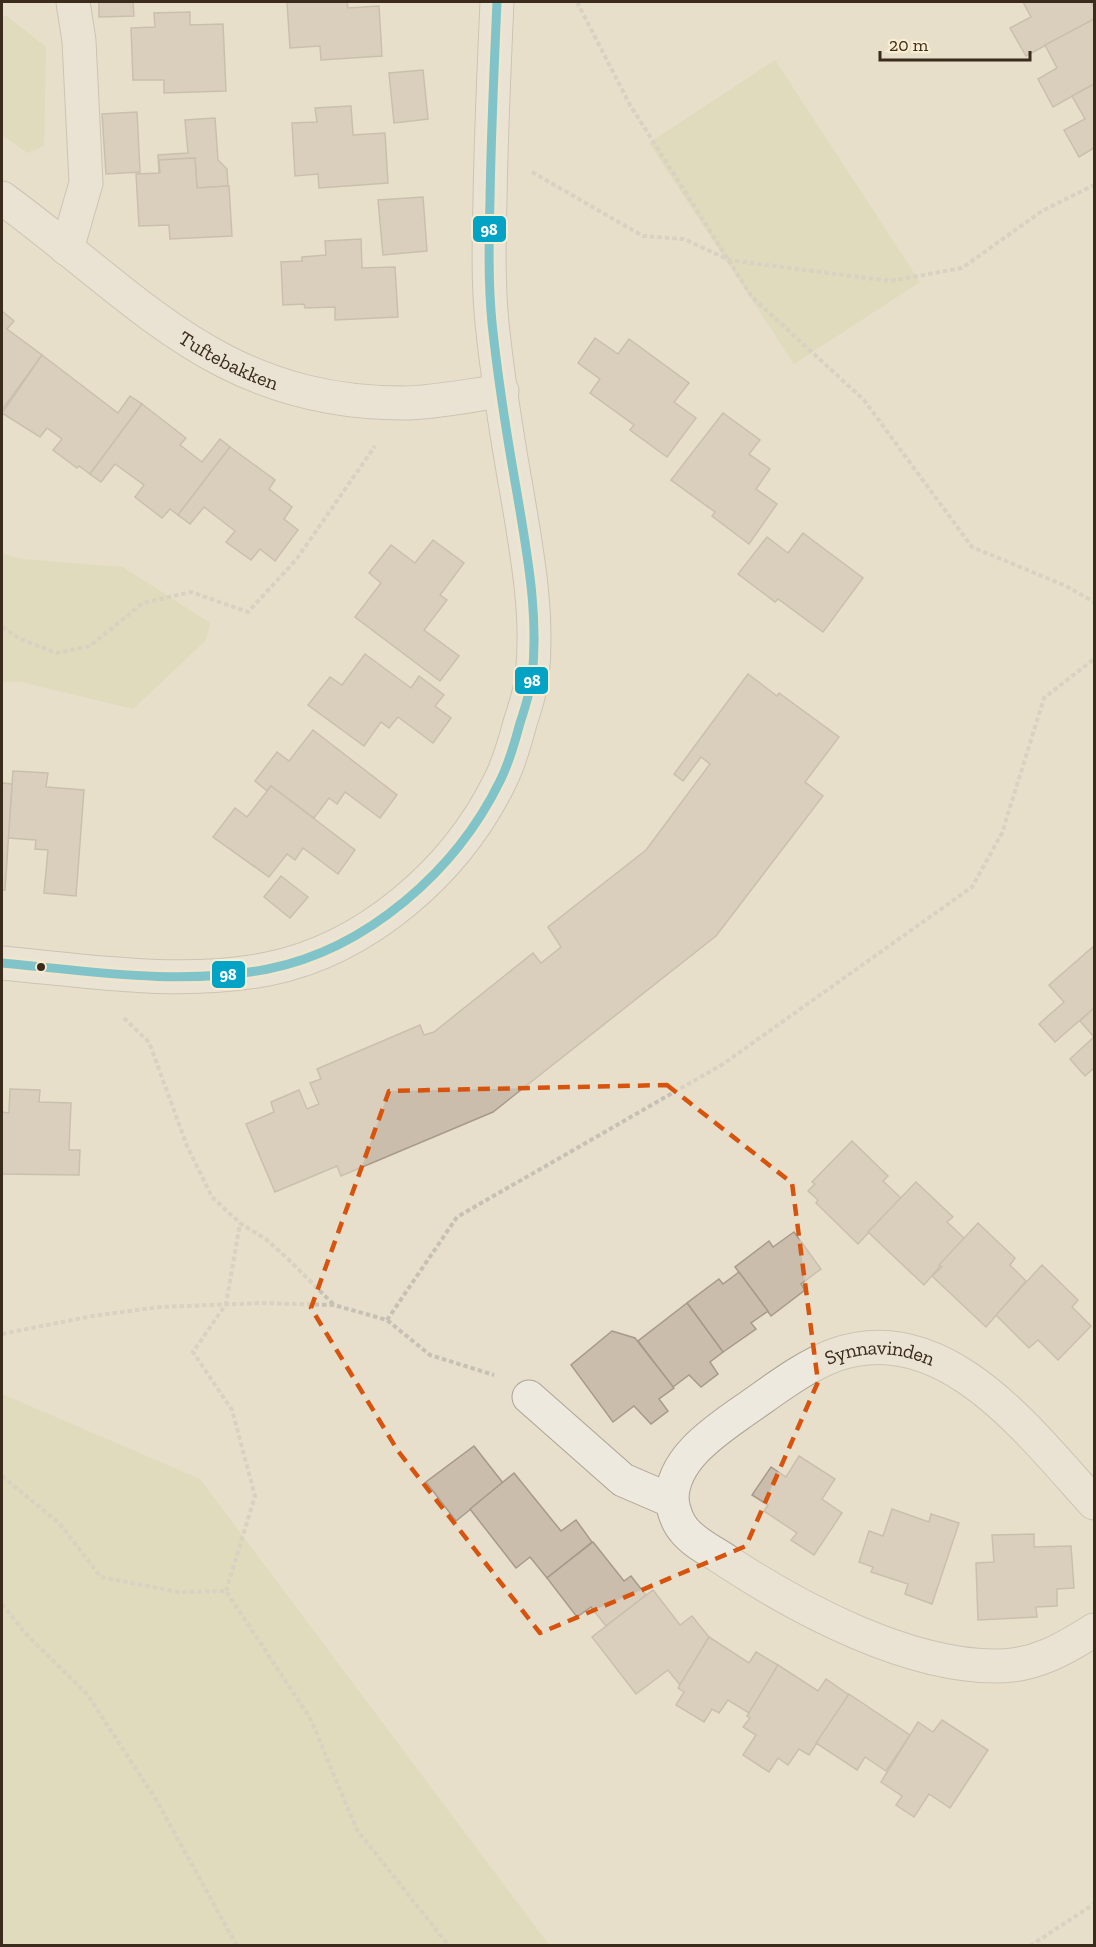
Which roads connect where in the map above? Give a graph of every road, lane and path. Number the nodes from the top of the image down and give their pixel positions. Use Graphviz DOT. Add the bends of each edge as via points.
graph roads {
  1 [pos="73,2"];
  2 [pos="497,2"];
  3 [pos="577,2"];
  4 [pos="491,170"];
  5 [pos="1095,185"];
  6 [pos="2,198"];
  7 [pos="67,249"];
  8 [pos="729,260"];
  9 [pos="502,391"];
  10 [pos="405,403"];
  11 [pos="1095,602"];
  12 [pos="2,627"];
  13 [pos="1095,659"];
  14 [pos="2,963"];
  15 [pos="124,973"];
  16 [pos="240,1223"];
  17 [pos="226,1304"];
  18 [pos="334,1305"];
  19 [pos="387,1320"];
  20 [pos="2,1334"];
  21 [pos="529,1397"];
  22 [pos="2,1476"];
  23 [pos="672,1501"];
  24 [pos="1095,1503"];
  25 [pos="226,1591"];
  26 [pos="2,1604"];
  27 [pos="1095,1630"];
  28 [pos="1095,1904"];
  29 [pos="237,1946"];
  30 [pos="449,1946"];
  31 [pos="1030,1946"];
  1 -- 7 [label="street" via="79,41 86,183"];
  2 -- 4 [label="street"];
  3 -- 8 [label="path" via="630,105"];
  4 -- 8 [label="path" via="537,172 643,236 684,239"];
  4 -- 9 [label="street" via="489,288"];
  5 -- 8 [label="path" via="1042,211 962,268 890,281"];
  6 -- 7 [label="street, Tuftebakken"];
  7 -- 10 [label="street, Tuftebakken" via="152,318 239,370 312,395"];
  8 -- 11 [label="path" via="752,297 864,400 972,547"];
  9 -- 10 [label="street, Tuftebakken"];
  9 -- 15 [label="street" via="528,555 532,678 501,780 480,816 423,884 383,916 315,955 268,968 214,975"];
  10 -- 12 [label="path" via="296,560 248,612 191,592 143,603 90,646 57,653 20,639"];
  13 -- 19 [label="path" via="1044,698 1002,833 972,887 723,1064 457,1216"];
  14 -- 15 [label="street"];
  15 -- 16 [label="path" via="123,1018 148,1042 187,1146 212,1197"];
  16 -- 17 [label="path"];
  16 -- 18 [label="path" via="267,1240"];
  17 -- 18 [label="path"];
  17 -- 20 [label="path" via="160,1306"];
  17 -- 25 [label="path" via="193,1352 232,1410 255,1496"];
  18 -- 19 [label="path"];
  19 -- 21 [label="path" via="430,1355 492,1374"];
  21 -- 23 [label="street" via="623,1480"];
  22 -- 25 [label="path" via="59,1523 100,1577 178,1592"];
  23 -- 24 [label="street, Synnavinden" via="675,1479 684,1462 736,1417 833,1356 881,1348 922,1354 958,1371 1016,1420"];
  23 -- 27 [label="street" via="678,1521 690,1537 749,1576 827,1619 895,1647 982,1666 1012,1665 1056,1653"];
  25 -- 30 [label="path" via="310,1718 357,1830"];
  26 -- 29 [label="path" via="87,1694 155,1798"];
  28 -- 31 [label="path"];
}
